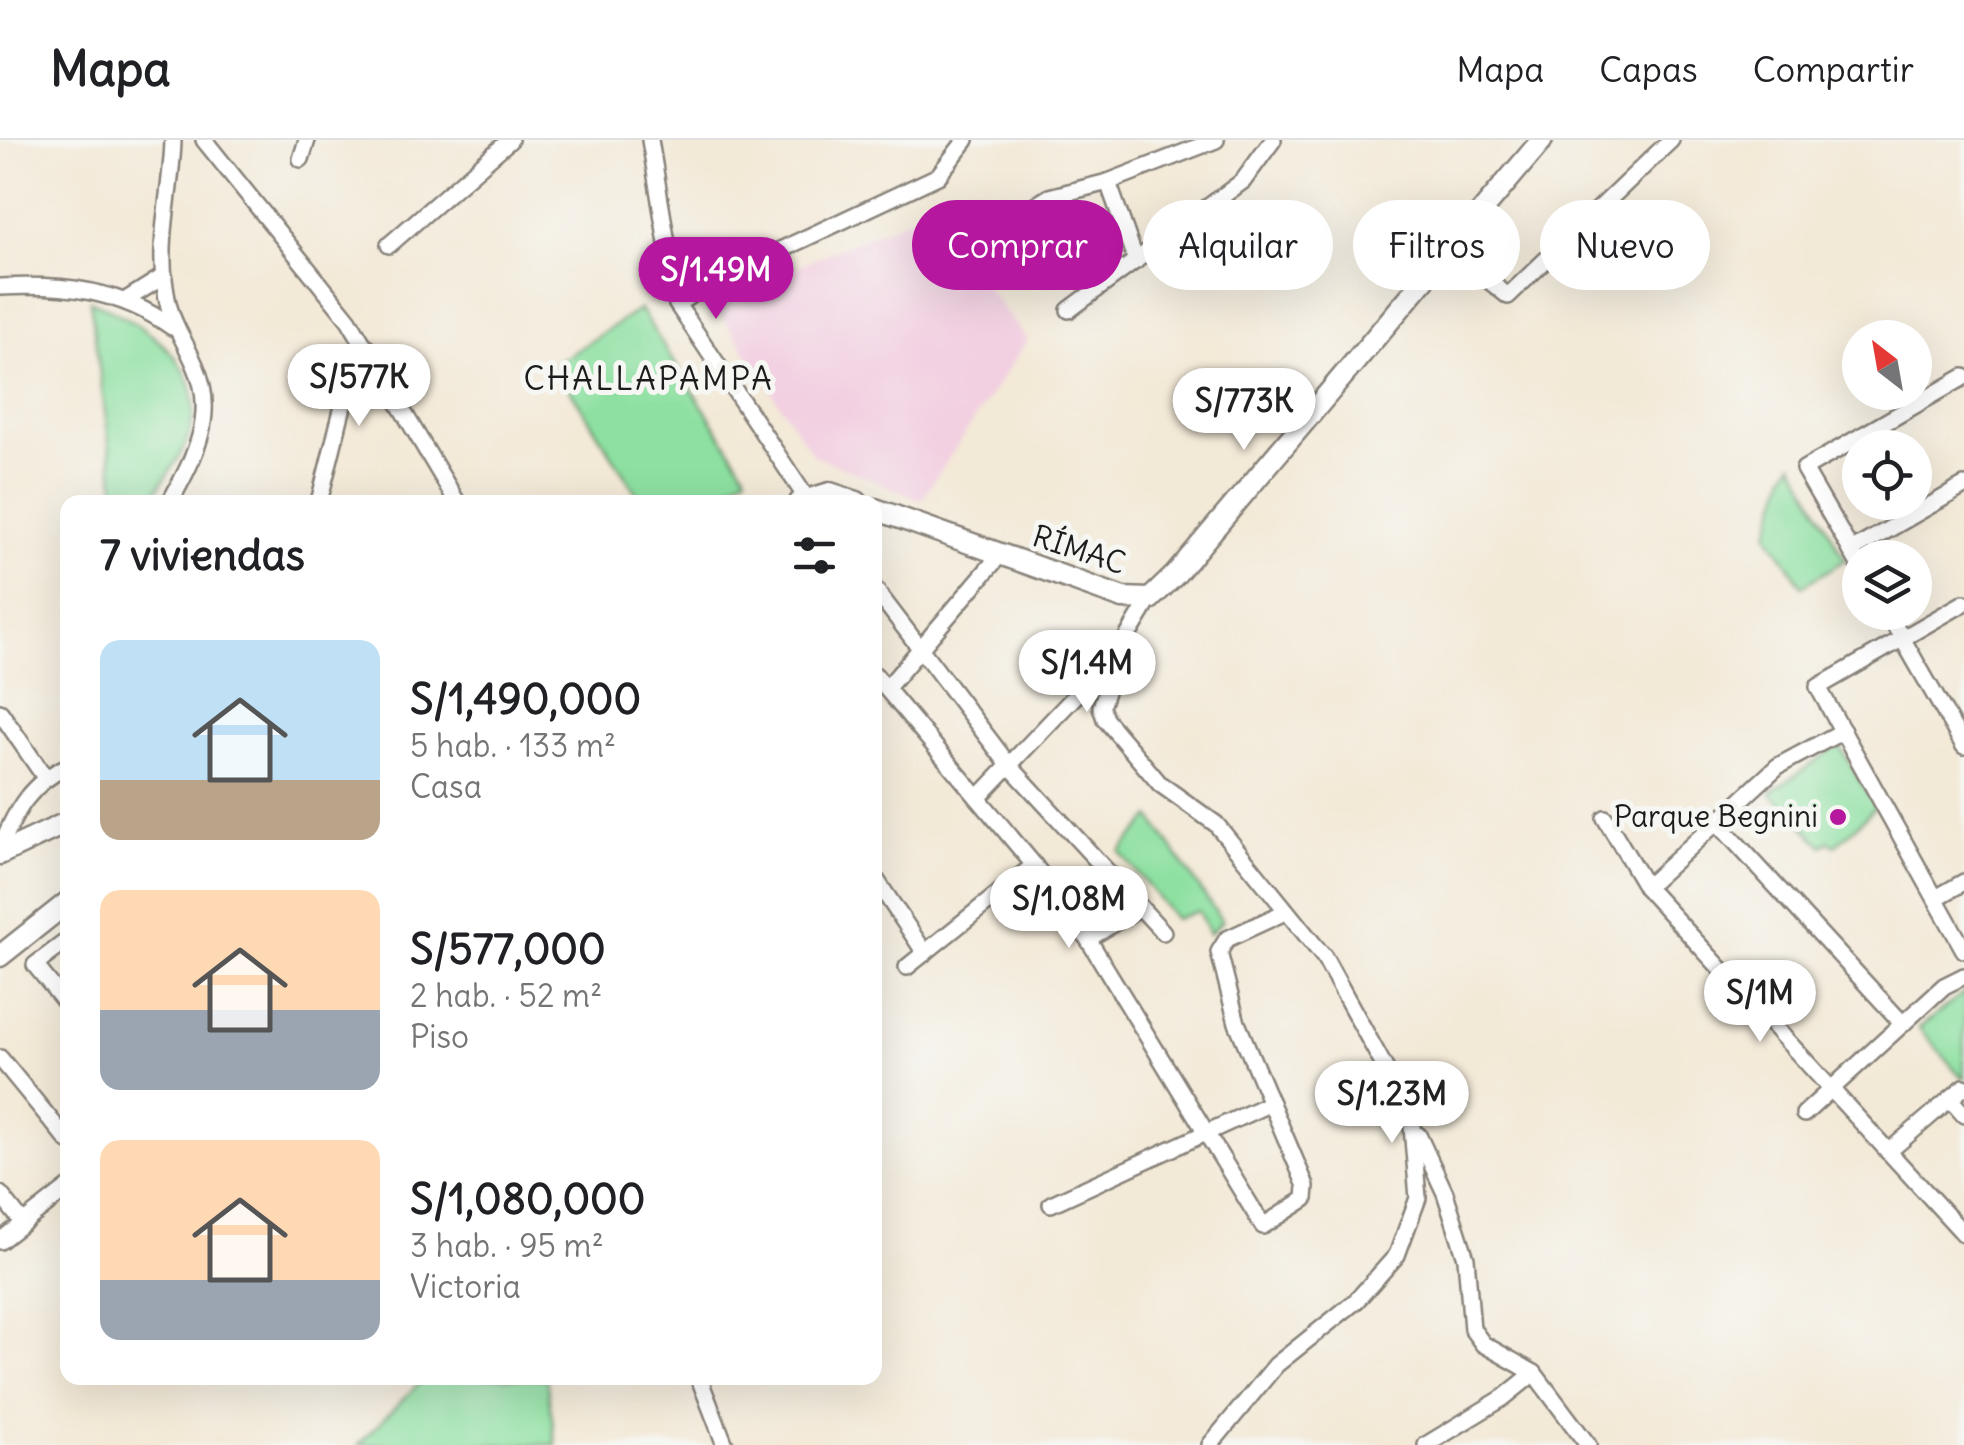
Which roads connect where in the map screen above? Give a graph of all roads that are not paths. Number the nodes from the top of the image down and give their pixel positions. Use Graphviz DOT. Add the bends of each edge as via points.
graph roads {
  1 [pos="173,140"];
  2 [pos="204,140"];
  3 [pos="307,140"];
  4 [pos="510,140"];
  5 [pos="650,140"];
  6 [pos="966,140"];
  7 [pos="1216,140"];
  8 [pos="1274,140"];
  9 [pos="1542,140"];
  10 [pos="1671,140"];
  11 [pos="301,159"];
  12 [pos="1108,182"];
  13 [pos="1044,200"];
  14 [pos="1490,200"];
  15 [pos="389,245"];
  16 [pos="1136,261"];
  17 [pos="164,276"];
  18 [pos="1520,285"];
  19 [pos="0,287"];
  20 [pos="1413,290"];
  21 [pos="126,300"];
  22 [pos="677,304"];
  23 [pos="1070,310"];
  24 [pos="172,326"];
  25 [pos="366,346"];
  26 [pos="1964,377"];
  27 [pos="1964,486"];
  28 [pos="174,495"];
  29 [pos="321,495"];
  30 [pos="453,495"];
  31 [pos="801,495"];
  32 [pos="882,513"];
  33 [pos="1845,540"];
  34 [pos="1870,540"];
  35 [pos="1000,556"];
  36 [pos="882,599"];
  37 [pos="1150,599"];
  38 [pos="1964,604"];
  39 [pos="1897,630"];
  40 [pos="1902,639"];
  41 [pos="1120,649"];
  42 [pos="921,650"];
  43 [pos="882,679"];
  44 [pos="882,685"];
  45 [pos="0,712"];
  46 [pos="1843,732"];
  47 [pos="1964,746"];
  48 [pos="1008,764"];
  49 [pos="60,769"];
  50 [pos="44,776"];
  51 [pos="978,798"];
  52 [pos="1605,818"];
  53 [pos="1717,822"];
  54 [pos="60,826"];
  55 [pos="0,852"];
  56 [pos="1034,866"];
  57 [pos="1964,882"];
  58 [pos="882,888"];
  59 [pos="1646,888"];
  60 [pos="1936,898"];
  61 [pos="1140,907"];
  62 [pos="60,908"];
  63 [pos="1285,912"];
  64 [pos="1163,932"];
  65 [pos="1088,938"];
  66 [pos="60,946"];
  67 [pos="1964,950"];
  68 [pos="925,953"];
  69 [pos="0,956"];
  70 [pos="907,967"];
  71 [pos="1964,976"];
  72 [pos="60,996"];
  73 [pos="1903,1024"];
  74 [pos="0,1058"];
  75 [pos="1964,1086"];
  76 [pos="1832,1089"];
  77 [pos="1950,1099"];
  78 [pos="1271,1102"];
  79 [pos="1804,1114"];
  80 [pos="1964,1115"];
  81 [pos="1412,1122"];
  82 [pos="60,1131"];
  83 [pos="1205,1132"];
  84 [pos="1888,1152"];
  85 [pos="0,1194"];
  86 [pos="60,1194"];
  87 [pos="1051,1204"];
  88 [pos="24,1223"];
  89 [pos="1964,1234"];
  90 [pos="0,1241"];
  91 [pos="1534,1372"];
  92 [pos="702,1385"];
  93 [pos="1426,1444"];
  94 [pos="725,1445"];
  95 [pos="1210,1445"];
  96 [pos="1588,1445"];
  1 -- 17 [label="street"];
  2 -- 25 [label="street"];
  3 -- 11 [label="street"];
  4 -- 15 [label="street"];
  5 -- 22 [label="street"];
  6 -- 22 [label="street" via="938,176"];
  7 -- 12 [label="street"];
  8 -- 16 [label="street" via="1243,181"];
  9 -- 14 [label="street, RÍMAC"];
  10 -- 18 [label="street"];
  12 -- 13 [label="street"];
  12 -- 16 [label="street"];
  16 -- 23 [label="street"];
  17 -- 21 [label="street"];
  17 -- 24 [label="street"];
  19 -- 21 [label="street" via="72,286"];
  20 -- 37 [label="street, RÍMAC"];
  21 -- 24 [label="street"];
  22 -- 31 [label="street"];
  24 -- 28 [label="street" via="196,365 206,401 198,450"];
  25 -- 29 [label="street" via="349,382"];
  25 -- 30 [label="street"];
  26 -- 33 [label="street" via="1804,470"];
  27 -- 34 [label="street"];
  32 -- 35 [label="street, RÍMAC"];
  35 -- 37 [label="street, RÍMAC" via="1124,598"];
  35 -- 42 [label="street"];
  36 -- 42 [label="street"];
  37 -- 41 [label="street"];
  38 -- 40 [label="street"];
  39 -- 40 [label="street"];
  40 -- 46 [label="street" via="1818,687"];
  40 -- 47 [label="street"];
  41 -- 48 [label="street"];
  41 -- 63 [label="street" via="1101,707 1104,719 1160,784 1216,824"];
  42 -- 43 [label="street"];
  42 -- 48 [label="street"];
  44 -- 51 [label="street"];
  45 -- 50 [label="street"];
  46 -- 53 [label="street" via="1778,766"];
  46 -- 60 [label="street"];
  48 -- 51 [label="street"];
  48 -- 61 [label="street"];
  49 -- 50 [label="street"];
  50 -- 55 [label="street" via="25,797"];
  51 -- 56 [label="street"];
  52 -- 59 [label="street"];
  53 -- 59 [label="street"];
  53 -- 73 [label="street"];
  54 -- 55 [label="street"];
  56 -- 65 [label="street"];
  56 -- 68 [label="street"];
  57 -- 60 [label="street"];
  58 -- 68 [label="street"];
  59 -- 76 [label="street"];
  60 -- 67 [label="street"];
  61 -- 64 [label="street"];
  61 -- 65 [label="street"];
  62 -- 69 [label="street"];
  63 -- 78 [label="street" via="1228,939 1219,952 1237,1023"];
  63 -- 81 [label="street" via="1324,956"];
  65 -- 83 [label="street"];
  66 -- 72 [label="street" via="35,965"];
  68 -- 70 [label="street"];
  71 -- 73 [label="street"];
  73 -- 76 [label="street"];
  74 -- 82 [label="street"];
  75 -- 77 [label="street"];
  76 -- 79 [label="street"];
  76 -- 84 [label="street"];
  77 -- 80 [label="street"];
  77 -- 84 [label="street"];
  78 -- 83 [label="street"];
  78 -- 83 [label="street" via="1306,1186 1305,1199 1263,1226"];
  81 -- 91 [label="street" via="1466,1258 1472,1329 1483,1344"];
  81 -- 95 [label="street" via="1418,1198 1397,1254 1356,1301 1276,1365"];
  83 -- 87 [label="street"];
  84 -- 89 [label="street"];
  85 -- 88 [label="street"];
  86 -- 88 [label="street"];
  88 -- 90 [label="street"];
  91 -- 93 [label="street"];
  91 -- 96 [label="street"];
  92 -- 94 [label="street"];
}
